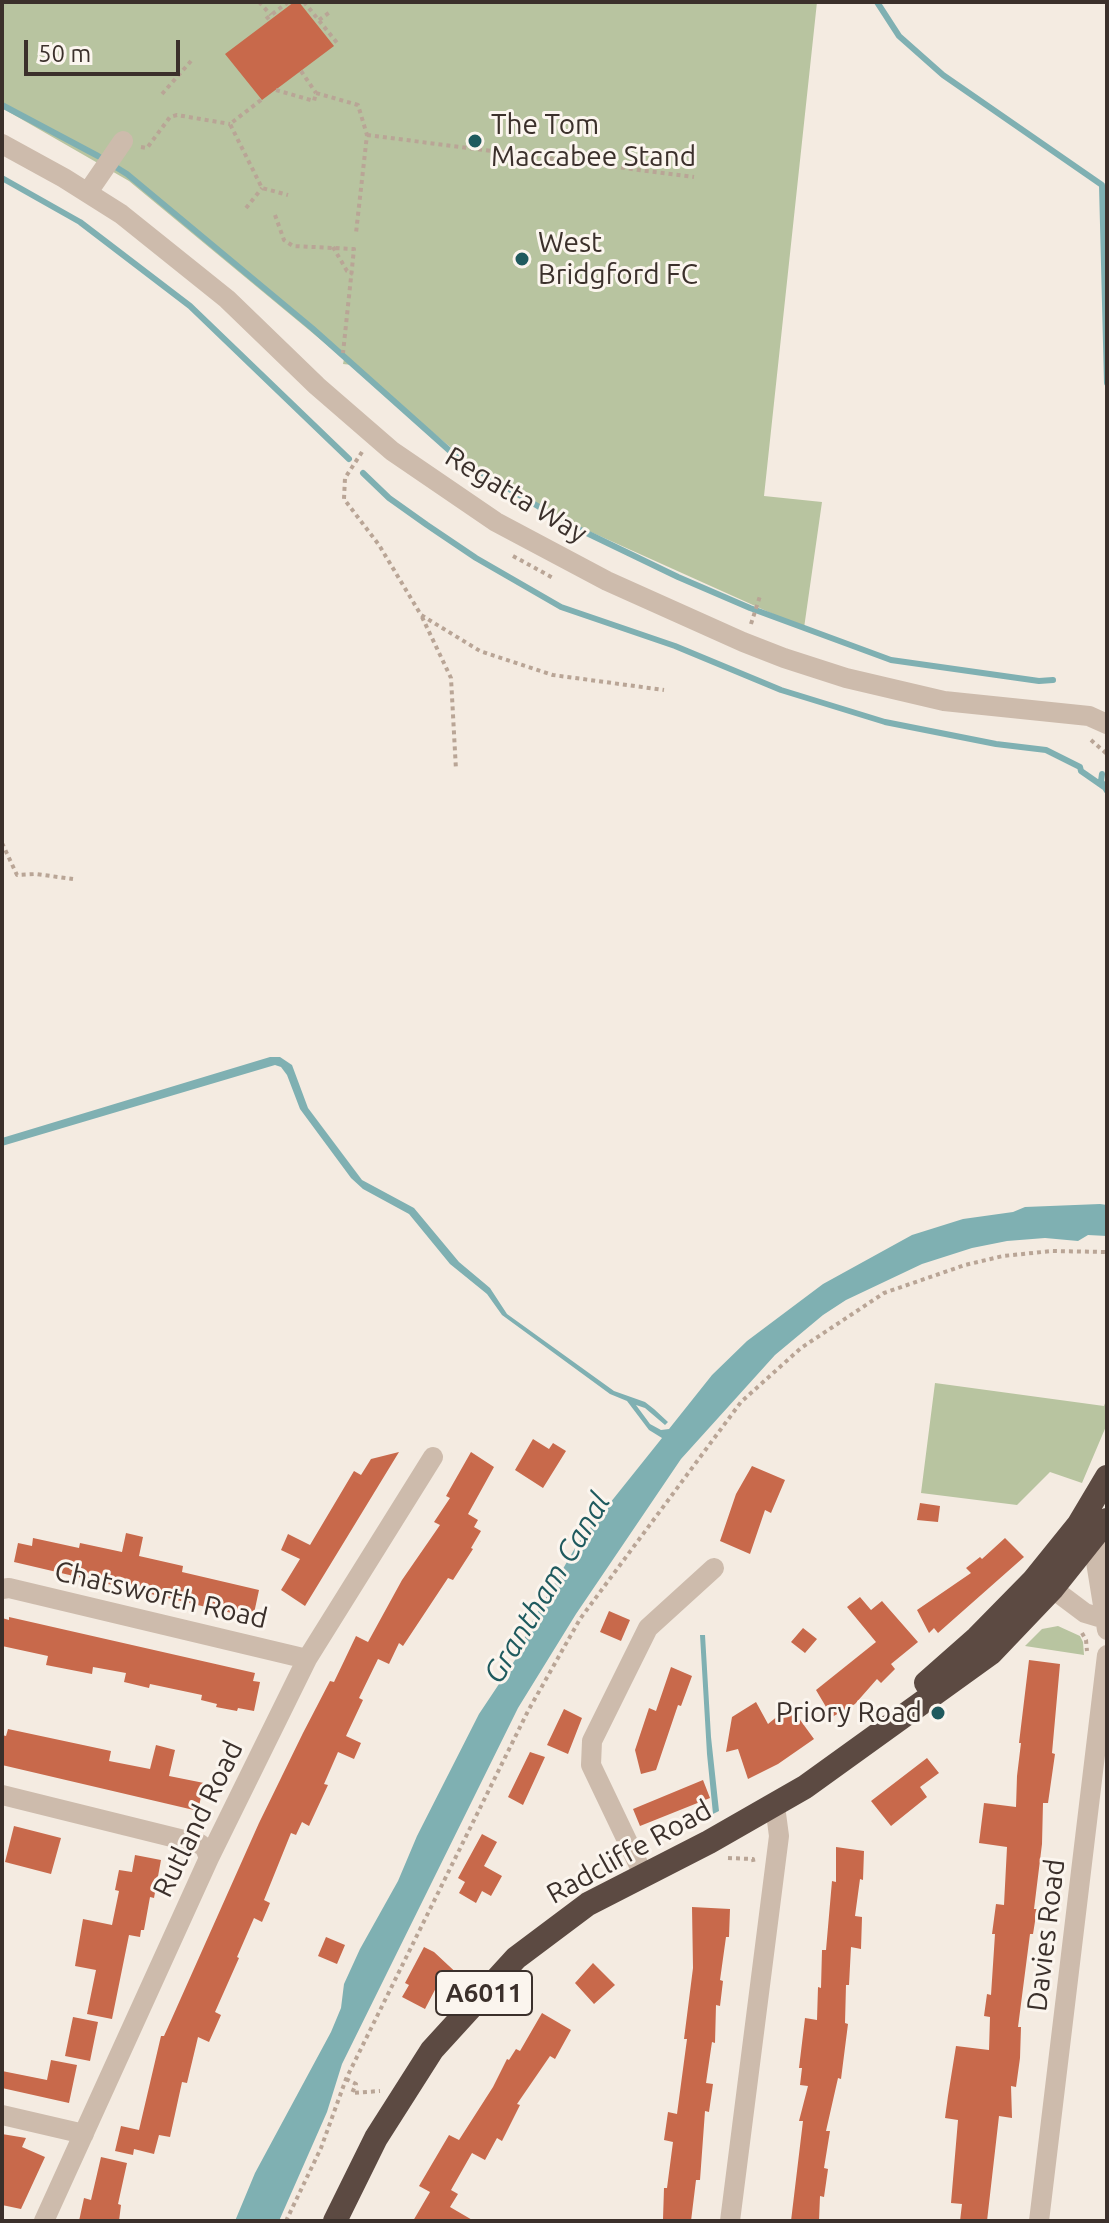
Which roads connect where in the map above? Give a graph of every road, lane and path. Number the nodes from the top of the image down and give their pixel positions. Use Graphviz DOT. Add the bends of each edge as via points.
graph roads {
  1 [pos="259,2"];
  2 [pos="288,2"];
  3 [pos="304,2"];
  4 [pos="330,12"];
  5 [pos="319,20"];
  6 [pos="338,44"];
  7 [pos="191,61"];
  8 [pos="301,71"];
  9 [pos="276,90"];
  10 [pos="316,93"];
  11 [pos="162,94"];
  12 [pos="261,100"];
  13 [pos="230,124"];
  14 [pos="367,135"];
  15 [pos="2,144"];
  16 [pos="117,153"];
  17 [pos="694,177"];
  18 [pos="262,188"];
  19 [pos="88,192"];
  20 [pos="288,195"];
  21 [pos="246,208"];
  22 [pos="275,215"];
  23 [pos="356,233"];
  24 [pos="333,247"];
  25 [pos="353,274"];
  26 [pos="343,353"];
  27 [pos="365,448"];
  28 [pos="760,596"];
  29 [pos="757,608"];
  30 [pos="421,615"];
  31 [pos="664,690"];
  32 [pos="1101,717"];
  33 [pos="1107,737"];
  34 [pos="456,770"];
  35 [pos="2,843"];
  36 [pos="73,879"];
  37 [pos="433,1457"];
  38 [pos="1107,1477"];
  39 [pos="1107,1520"];
  40 [pos="1107,1534"];
  41 [pos="714,1568"];
  42 [pos="1044,1582"];
  43 [pos="2,1589"];
  44 [pos="1106,1622"];
  45 [pos="1080,1630"];
  46 [pos="307,1659"];
  47 [pos="1102,1664"];
  48 [pos="2,1795"];
  49 [pos="775,1806"];
  50 [pos="715,1857"];
  51 [pos="209,1858"];
  52 [pos="754,1873"];
  53 [pos="643,1874"];
  54 [pos="346,2079"];
  55 [pos="383,2091"];
  56 [pos="2,2115"];
  57 [pos="84,2134"];
  58 [pos="44,2221"];
  59 [pos="335,2221"];
  60 [pos="730,2221"];
  61 [pos="1039,2221"];
  1 -- 2 [label="path" via="268,17"];
  3 -- 5 [label="path"];
  4 -- 5 [label="path"];
  5 -- 6 [label="path"];
  7 -- 11 [label="path"];
  8 -- 10 [label="path"];
  9 -- 10 [label="path" via="314,101"];
  10 -- 14 [label="path" via="358,105"];
  12 -- 13 [label="path"];
  13 -- 16 [label="path" via="177,115 147,148"];
  13 -- 18 [label="path"];
  14 -- 17 [label="path"];
  14 -- 23 [label="path"];
  15 -- 19 [label="street, Regatta Way"];
  16 -- 19 [label="street"];
  18 -- 20 [label="path"];
  18 -- 21 [label="path"];
  19 -- 32 [label="street, Regatta Way" via="227,299 392,451 496,522 607,581 743,642 846,678 944,701"];
  22 -- 24 [label="path" via="284,240 293,246"];
  24 -- 25 [label="path"];
  24 -- 25 [label="path" via="354,249"];
  25 -- 26 [label="path"];
  27 -- 30 [label="path" via="345,478 344,499"];
  28 -- 29 [label="path"];
  30 -- 31 [label="path" via="480,651 553,675"];
  30 -- 34 [label="path" via="451,678"];
  32 -- 33 [label="street"];
  35 -- 36 [label="path" via="17,875"];
  37 -- 46 [label="street, Rutland Road"];
  38 -- 42 [label="highway, Radcliffe Road / A6011"];
  39 -- 42 [label="highway, Radcliffe Road / A6011"];
  40 -- 44 [label="street" via="1096,1562"];
  41 -- 53 [label="street" via="648,1628 592,1741 591,1765"];
  42 -- 44 [label="street"];
  42 -- 49 [label="highway, Radcliffe Road / A6011" via="933,1677 881,1732"];
  43 -- 46 [label="street, Chatsworth Road"];
  45 -- 47 [label="path"];
  46 -- 51 [label="street, Rutland Road"];
  47 -- 61 [label="street, Davies Road"];
  48 -- 51 [label="street" via="200,1844"];
  49 -- 53 [label="highway, Radcliffe Road / A6011"];
  49 -- 60 [label="street" via="779,1836"];
  50 -- 52 [label="path" via="753,1859"];
  51 -- 57 [label="street, Rutland Road"];
  53 -- 59 [label="highway, Radcliffe Road / A6011" via="579,1910 516,1958 432,2050 376,2138"];
  54 -- 55 [label="path" via="356,2084 352,2093"];
  56 -- 57 [label="street"];
  57 -- 58 [label="street, Rutland Road"];
}
